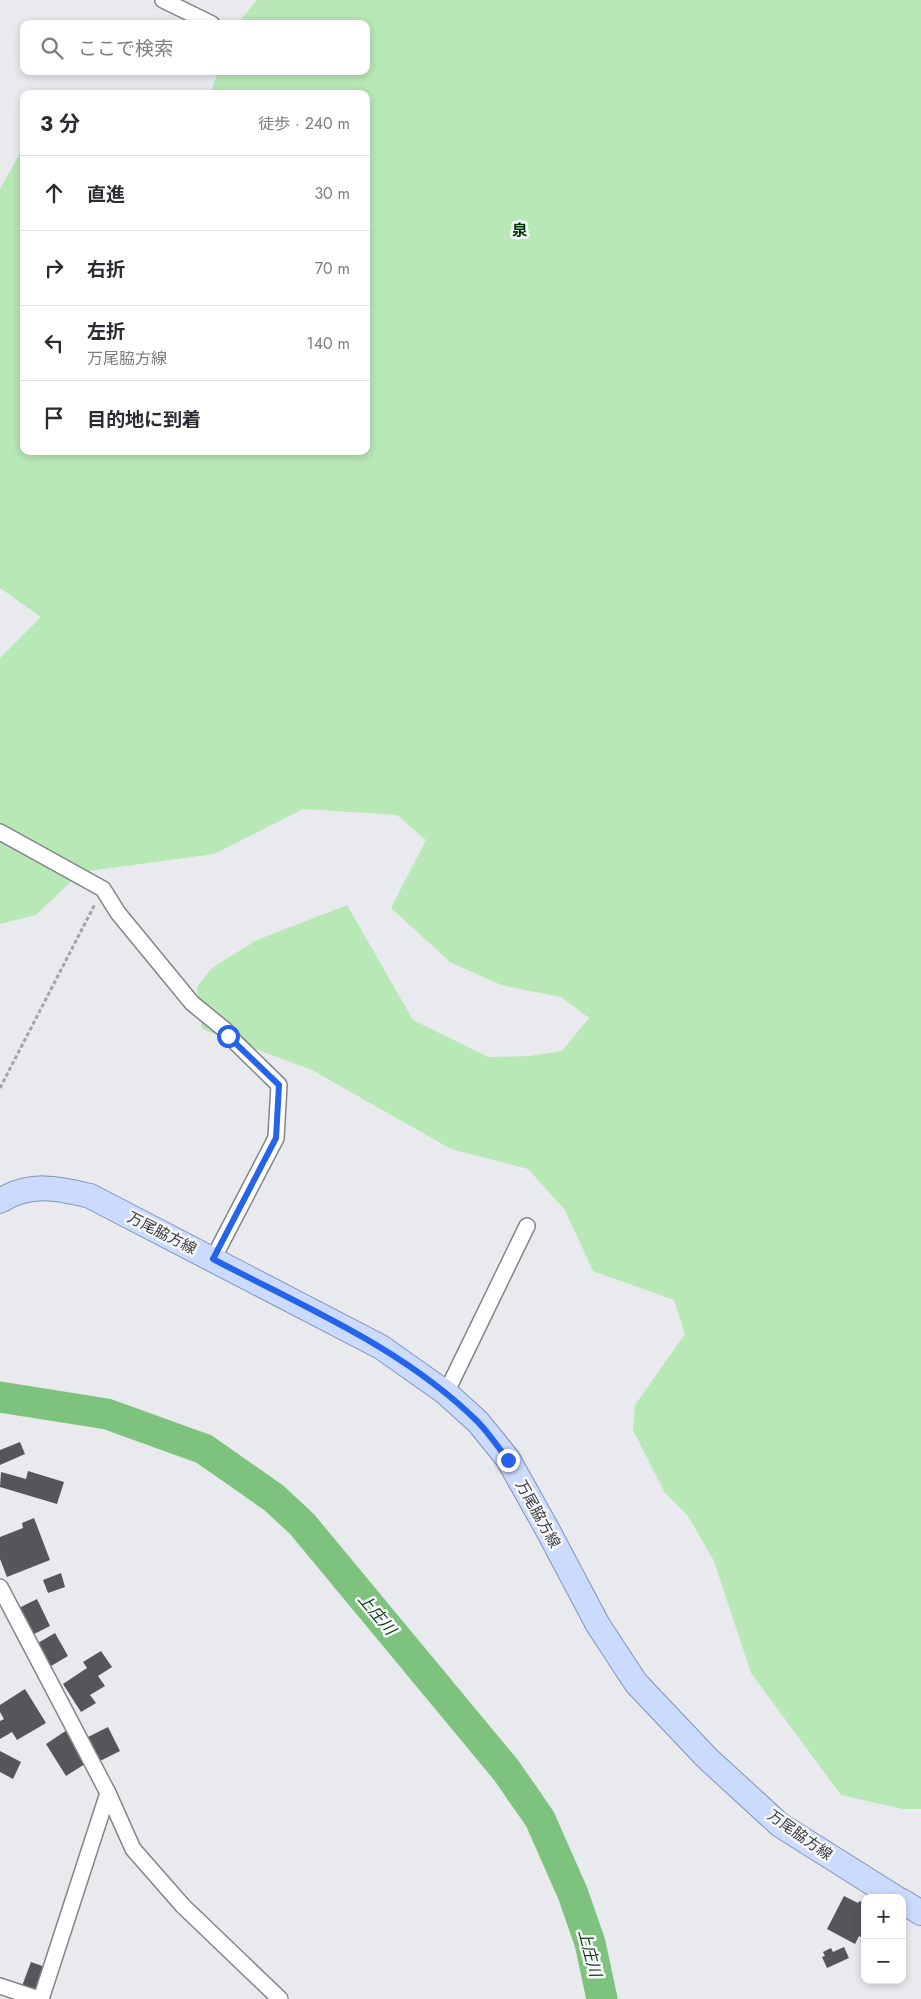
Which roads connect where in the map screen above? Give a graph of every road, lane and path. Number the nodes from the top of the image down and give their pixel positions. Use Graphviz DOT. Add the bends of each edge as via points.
graph roads {
  1 [pos="163,0"];
  2 [pos="204,20"];
  3 [pos="0,832"];
  4 [pos="103,890"];
  5 [pos="0,1088"];
  6 [pos="0,1201"];
  7 [pos="527,1226"];
  8 [pos="213,1259"];
  9 [pos="446,1393"];
  10 [pos="0,1587"];
  11 [pos="108,1793"];
  12 [pos="890,1894"];
  13 [pos="906,1904"];
  14 [pos="921,1913"];
  15 [pos="0,1986"];
  16 [pos="40,1999"];
  17 [pos="280,1999"];
  1 -- 2 [label="street"];
  3 -- 4 [label="street"];
  4 -- 5 [label="path"];
  4 -- 8 [label="street" via="192,1003 226,1030 228,1036 279,1085 276,1138"];
  6 -- 8 [label="main road, 万尾脇方線" via="28,1188 62,1189 90,1196"];
  7 -- 9 [label="street"];
  8 -- 9 [label="main road, 万尾脇方線" via="381,1347"];
  9 -- 12 [label="main road, 万尾脇方線" via="478,1422 508,1460 598,1625 636,1683 707,1758 780,1825"];
  10 -- 11 [label="street"];
  11 -- 16 [label="street"];
  11 -- 17 [label="street" via="133,1849 184,1906"];
  13 -- 14 [label="main road"];
  15 -- 16 [label="street"];
}
